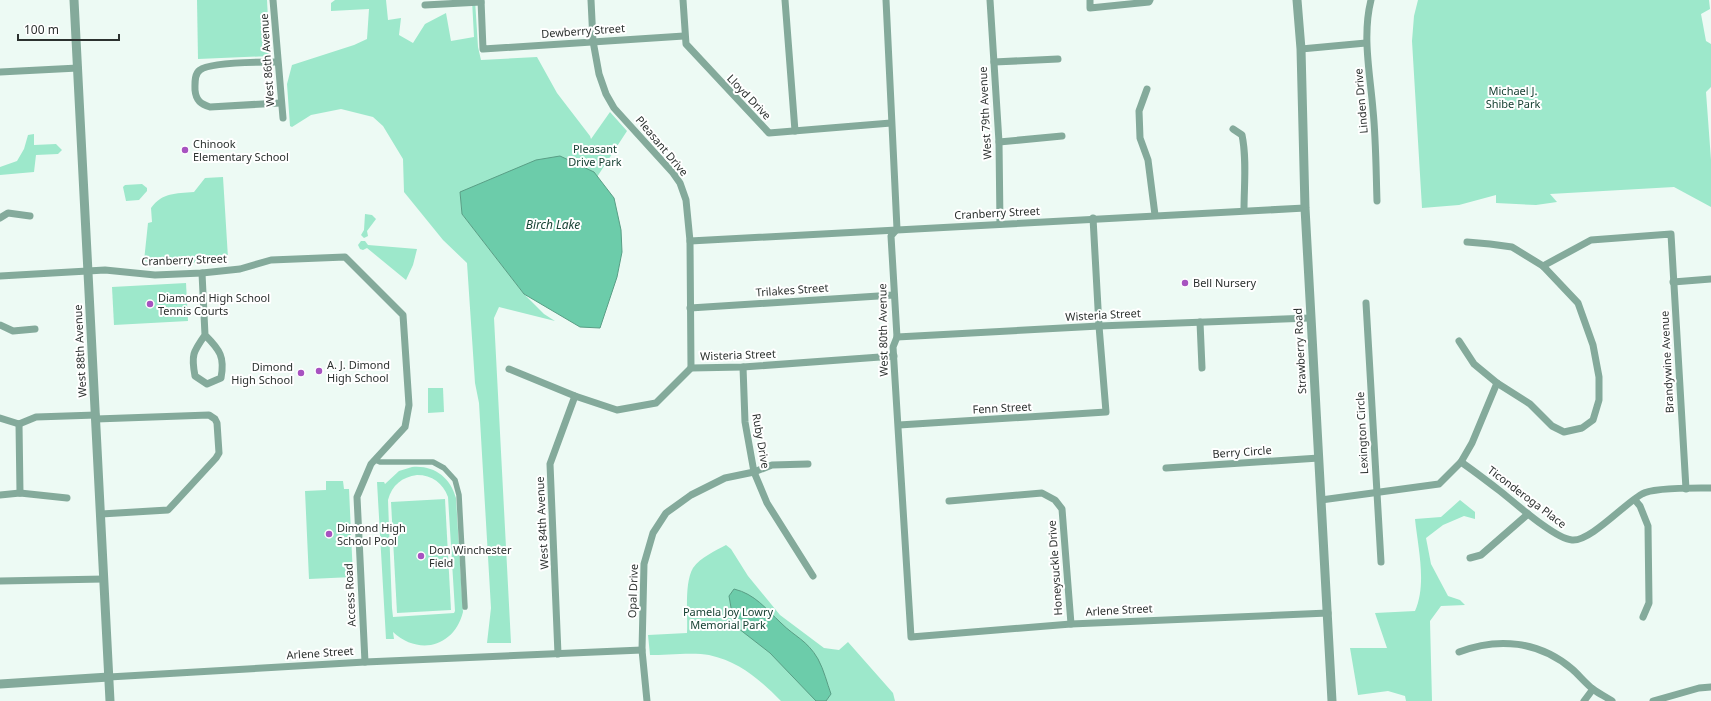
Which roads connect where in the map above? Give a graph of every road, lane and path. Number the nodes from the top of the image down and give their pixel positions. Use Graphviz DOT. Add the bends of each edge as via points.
graph roads {
  1 [pos="74,0"];
  2 [pos="273,0"];
  3 [pos="591,0"];
  4 [pos="683,0"];
  5 [pos="785,0"];
  6 [pos="886,0"];
  7 [pos="990,0"];
  8 [pos="1150,0"];
  9 [pos="1297,0"];
  10 [pos="1371,0"];
  11 [pos="481,1"];
  12 [pos="1090,4"];
  13 [pos="425,5"];
  14 [pos="684,36"];
  15 [pos="593,41"];
  16 [pos="1366,43"];
  17 [pos="1301,49"];
  18 [pos="1058,59"];
  19 [pos="277,62"];
  20 [pos="994,62"];
  21 [pos="78,68"];
  22 [pos="0,72"];
  23 [pos="1147,89"];
  24 [pos="280,103"];
  25 [pos="283,118"];
  26 [pos="891,123"];
  27 [pos="1233,130"];
  28 [pos="795,131"];
  29 [pos="1062,136"];
  30 [pos="999,142"];
  31 [pos="1377,201"];
  32 [pos="1305,208"];
  33 [pos="1244,210"];
  34 [pos="1155,215"];
  35 [pos="30,216"];
  36 [pos="0,218"];
  37 [pos="1093,218"];
  38 [pos="1000,224"];
  39 [pos="897,229"];
  40 [pos="690,241"];
  41 [pos="1467,242"];
  42 [pos="345,258"];
  43 [pos="1543,266"];
  44 [pos="88,271"];
  45 [pos="202,273"];
  46 [pos="0,276"];
  47 [pos="1711,279"];
  48 [pos="1673,282"];
  49 [pos="894,295"];
  50 [pos="1366,303"];
  51 [pos="690,308"];
  52 [pos="1310,318"];
  53 [pos="1200,322"];
  54 [pos="0,325"];
  55 [pos="1099,326"];
  56 [pos="34,329"];
  57 [pos="205,335"];
  58 [pos="897,337"];
  59 [pos="1459,341"];
  60 [pos="894,356"];
  61 [pos="743,367"];
  62 [pos="691,368"];
  63 [pos="1202,368"];
  64 [pos="509,369"];
  65 [pos="1497,383"];
  66 [pos="575,396"];
  67 [pos="96,417"];
  68 [pos="0,418"];
  69 [pos="19,424"];
  70 [pos="899,425"];
  71 [pos="1319,458"];
  72 [pos="375,460"];
  73 [pos="1461,462"];
  74 [pos="808,464"];
  75 [pos="1166,468"];
  76 [pos="754,472"];
  77 [pos="1711,488"];
  78 [pos="1686,489"];
  79 [pos="1377,492"];
  80 [pos="20,493"];
  81 [pos="0,495"];
  82 [pos="67,498"];
  83 [pos="1321,500"];
  84 [pos="1635,500"];
  85 [pos="949,501"];
  86 [pos="101,514"];
  87 [pos="1528,514"];
  88 [pos="1470,558"];
  89 [pos="1380,562"];
  90 [pos="813,576"];
  91 [pos="104,578"];
  92 [pos="0,581"];
  93 [pos="465,607"];
  94 [pos="1328,613"];
  95 [pos="1643,617"];
  96 [pos="1071,624"];
  97 [pos="911,637"];
  98 [pos="642,650"];
  99 [pos="1459,652"];
  100 [pos="558,654"];
  101 [pos="364,662"];
  102 [pos="109,677"];
  103 [pos="0,684"];
  104 [pos="1711,687"];
  105 [pos="1593,689"];
  106 [pos="110,701"];
  107 [pos="647,701"];
  108 [pos="1332,701"];
  109 [pos="1584,701"];
  110 [pos="1612,701"];
  111 [pos="1653,701"];
  1 -- 21 [label="street, West 88th Avenue"];
  2 -- 19 [label="street, West 86th Avenue"];
  3 -- 15 [label="street, Pleasant Drive"];
  4 -- 14 [label="street"];
  5 -- 28 [label="street"];
  6 -- 26 [label="street, West 80th Avenue"];
  7 -- 20 [label="street, West 79th Avenue"];
  8 -- 12 [label="street" via="1129,5"];
  9 -- 17 [label="street, Strawberry Road"];
  10 -- 16 [label="street, Linden Drive"];
  11 -- 13 [label="street"];
  11 -- 15 [label="street, Dewberry Street" via="483,49"];
  14 -- 15 [label="street, Dewberry Street"];
  14 -- 28 [label="street, Lloyd Drive" via="686,44 697,58 769,133"];
  15 -- 40 [label="street, Pleasant Drive" via="599,74 611,103 680,183 686,200"];
  16 -- 17 [label="street"];
  16 -- 31 [label="street, Linden Drive" via="1374,111"];
  17 -- 32 [label="street, Strawberry Road"];
  18 -- 20 [label="street"];
  19 -- 24 [label="street, West 86th Avenue"];
  19 -- 24 [label="street" via="210,65 200,69 196,74 195,89 196,98 201,104 210,107"];
  20 -- 30 [label="street, West 79th Avenue"];
  21 -- 22 [label="street"];
  21 -- 44 [label="street, West 88th Avenue"];
  23 -- 34 [label="street" via="1139,111 1140,138 1148,160"];
  24 -- 25 [label="street, West 86th Avenue"];
  26 -- 28 [label="street, Lloyd Drive"];
  26 -- 39 [label="street, West 80th Avenue"];
  27 -- 33 [label="street" via="1242,135 1246,152"];
  29 -- 30 [label="street"];
  30 -- 38 [label="street, West 79th Avenue"];
  32 -- 33 [label="street, Cranberry Street"];
  32 -- 52 [label="street, Strawberry Road"];
  33 -- 34 [label="street, Cranberry Street"];
  34 -- 37 [label="street, Cranberry Street"];
  35 -- 36 [label="street" via="8,214"];
  37 -- 38 [label="street, Cranberry Street"];
  37 -- 55 [label="street"];
  38 -- 39 [label="street, Cranberry Street"];
  39 -- 40 [label="street, Cranberry Street"];
  39 -- 49 [label="street, West 80th Avenue" via="891,236"];
  40 -- 51 [label="street, Pleasant Drive"];
  41 -- 43 [label="street" via="1512,247"];
  42 -- 45 [label="street, Cranberry Street" via="271,260 240,269"];
  42 -- 72 [label="street, Access Road" via="403,315 409,405 407,420 405,427"];
  43 -- 48 [label="street, Brandywine Avenue" via="1591,240 1671,234"];
  43 -- 65 [label="street" via="1578,303 1593,345 1599,377 1599,400 1593,420 1582,428 1564,432 1552,426 1530,404"];
  44 -- 45 [label="street, Cranberry Street" via="105,270 155,275"];
  44 -- 46 [label="street, Cranberry Street"];
  44 -- 67 [label="street, West 88th Avenue"];
  45 -- 57 [label="street"];
  47 -- 48 [label="street"];
  48 -- 78 [label="street, Brandywine Avenue"];
  49 -- 51 [label="street, Trilakes Street"];
  49 -- 58 [label="street, West 80th Avenue"];
  50 -- 79 [label="street, Lexington Circle"];
  51 -- 62 [label="street, Pleasant Drive"];
  52 -- 53 [label="street, Wisteria Street"];
  52 -- 71 [label="street, Strawberry Road"];
  53 -- 55 [label="street, Wisteria Street"];
  53 -- 63 [label="street"];
  54 -- 56 [label="street" via="13,331"];
  55 -- 58 [label="street, Wisteria Street"];
  55 -- 70 [label="street, Fenn Street" via="1106,412"];
  57 -- 57 [label="street" via="218,348 223,363 221,378 207,384 196,376 192,360 195,349"];
  58 -- 60 [label="street, West 80th Avenue" via="893,347"];
  59 -- 65 [label="street" via="1474,364"];
  60 -- 61 [label="street, Wisteria Street"];
  60 -- 70 [label="street, West 80th Avenue"];
  61 -- 62 [label="street, Wisteria Street"];
  61 -- 76 [label="street, Ruby Drive" via="745,422"];
  62 -- 66 [label="street, Wisteria Street" via="656,403 617,410"];
  64 -- 66 [label="street, Wisteria Street"];
  65 -- 73 [label="street" via="1472,443"];
  66 -- 100 [label="street, West 84th Avenue" via="550,464"];
  67 -- 69 [label="street" via="36,417"];
  67 -- 86 [label="street, West 88th Avenue"];
  67 -- 86 [label="street" via="208,415 215,419 219,446 216,458 168,510"];
  68 -- 69 [label="street"];
  69 -- 80 [label="street"];
  70 -- 97 [label="street, West 80th Avenue"];
  71 -- 75 [label="street, Berry Circle"];
  71 -- 83 [label="street, Strawberry Road"];
  72 -- 93 [label="street" via="432,462 444,468 455,480 460,495"];
  72 -- 101 [label="street, Access Road" via="357,497"];
  73 -- 79 [label="street" via="1439,484"];
  73 -- 87 [label="street, Ticonderoga Place"];
  74 -- 76 [label="street, Opal Drive" via="772,465"];
  76 -- 90 [label="street, Ruby Drive" via="767,503"];
  76 -- 98 [label="street, Opal Drive" via="726,478 691,495 666,513 653,533 644,564"];
  77 -- 78 [label="street, Ticonderoga Place"];
  78 -- 84 [label="street, Ticonderoga Place" via="1642,493"];
  79 -- 83 [label="street"];
  79 -- 89 [label="street, Lexington Circle"];
  80 -- 81 [label="street"];
  80 -- 82 [label="street"];
  83 -- 94 [label="street, Strawberry Road"];
  84 -- 87 [label="street, Ticonderoga Place" via="1581,540 1563,538"];
  84 -- 95 [label="street" via="1648,526 1649,603"];
  85 -- 96 [label="street, Honeysuckle Drive" via="1042,493 1055,500 1062,509"];
  86 -- 91 [label="street, West 88th Avenue"];
  87 -- 88 [label="street" via="1481,555"];
  91 -- 92 [label="street"];
  91 -- 102 [label="street, West 88th Avenue"];
  94 -- 96 [label="street, Arlene Street"];
  94 -- 108 [label="street, Strawberry Road"];
  96 -- 97 [label="street, Arlene Street"];
  98 -- 100 [label="street, Arlene Street"];
  98 -- 107 [label="street, Opal Drive"];
  99 -- 105 [label="street" via="1487,644 1517,643 1553,656 1571,668"];
  100 -- 101 [label="street, Arlene Street"];
  101 -- 102 [label="street, Arlene Street"];
  102 -- 103 [label="street, Arlene Street"];
  102 -- 106 [label="street, West 88th Avenue"];
  104 -- 111 [label="street"];
  105 -- 109 [label="street"];
  105 -- 110 [label="street"];
}
